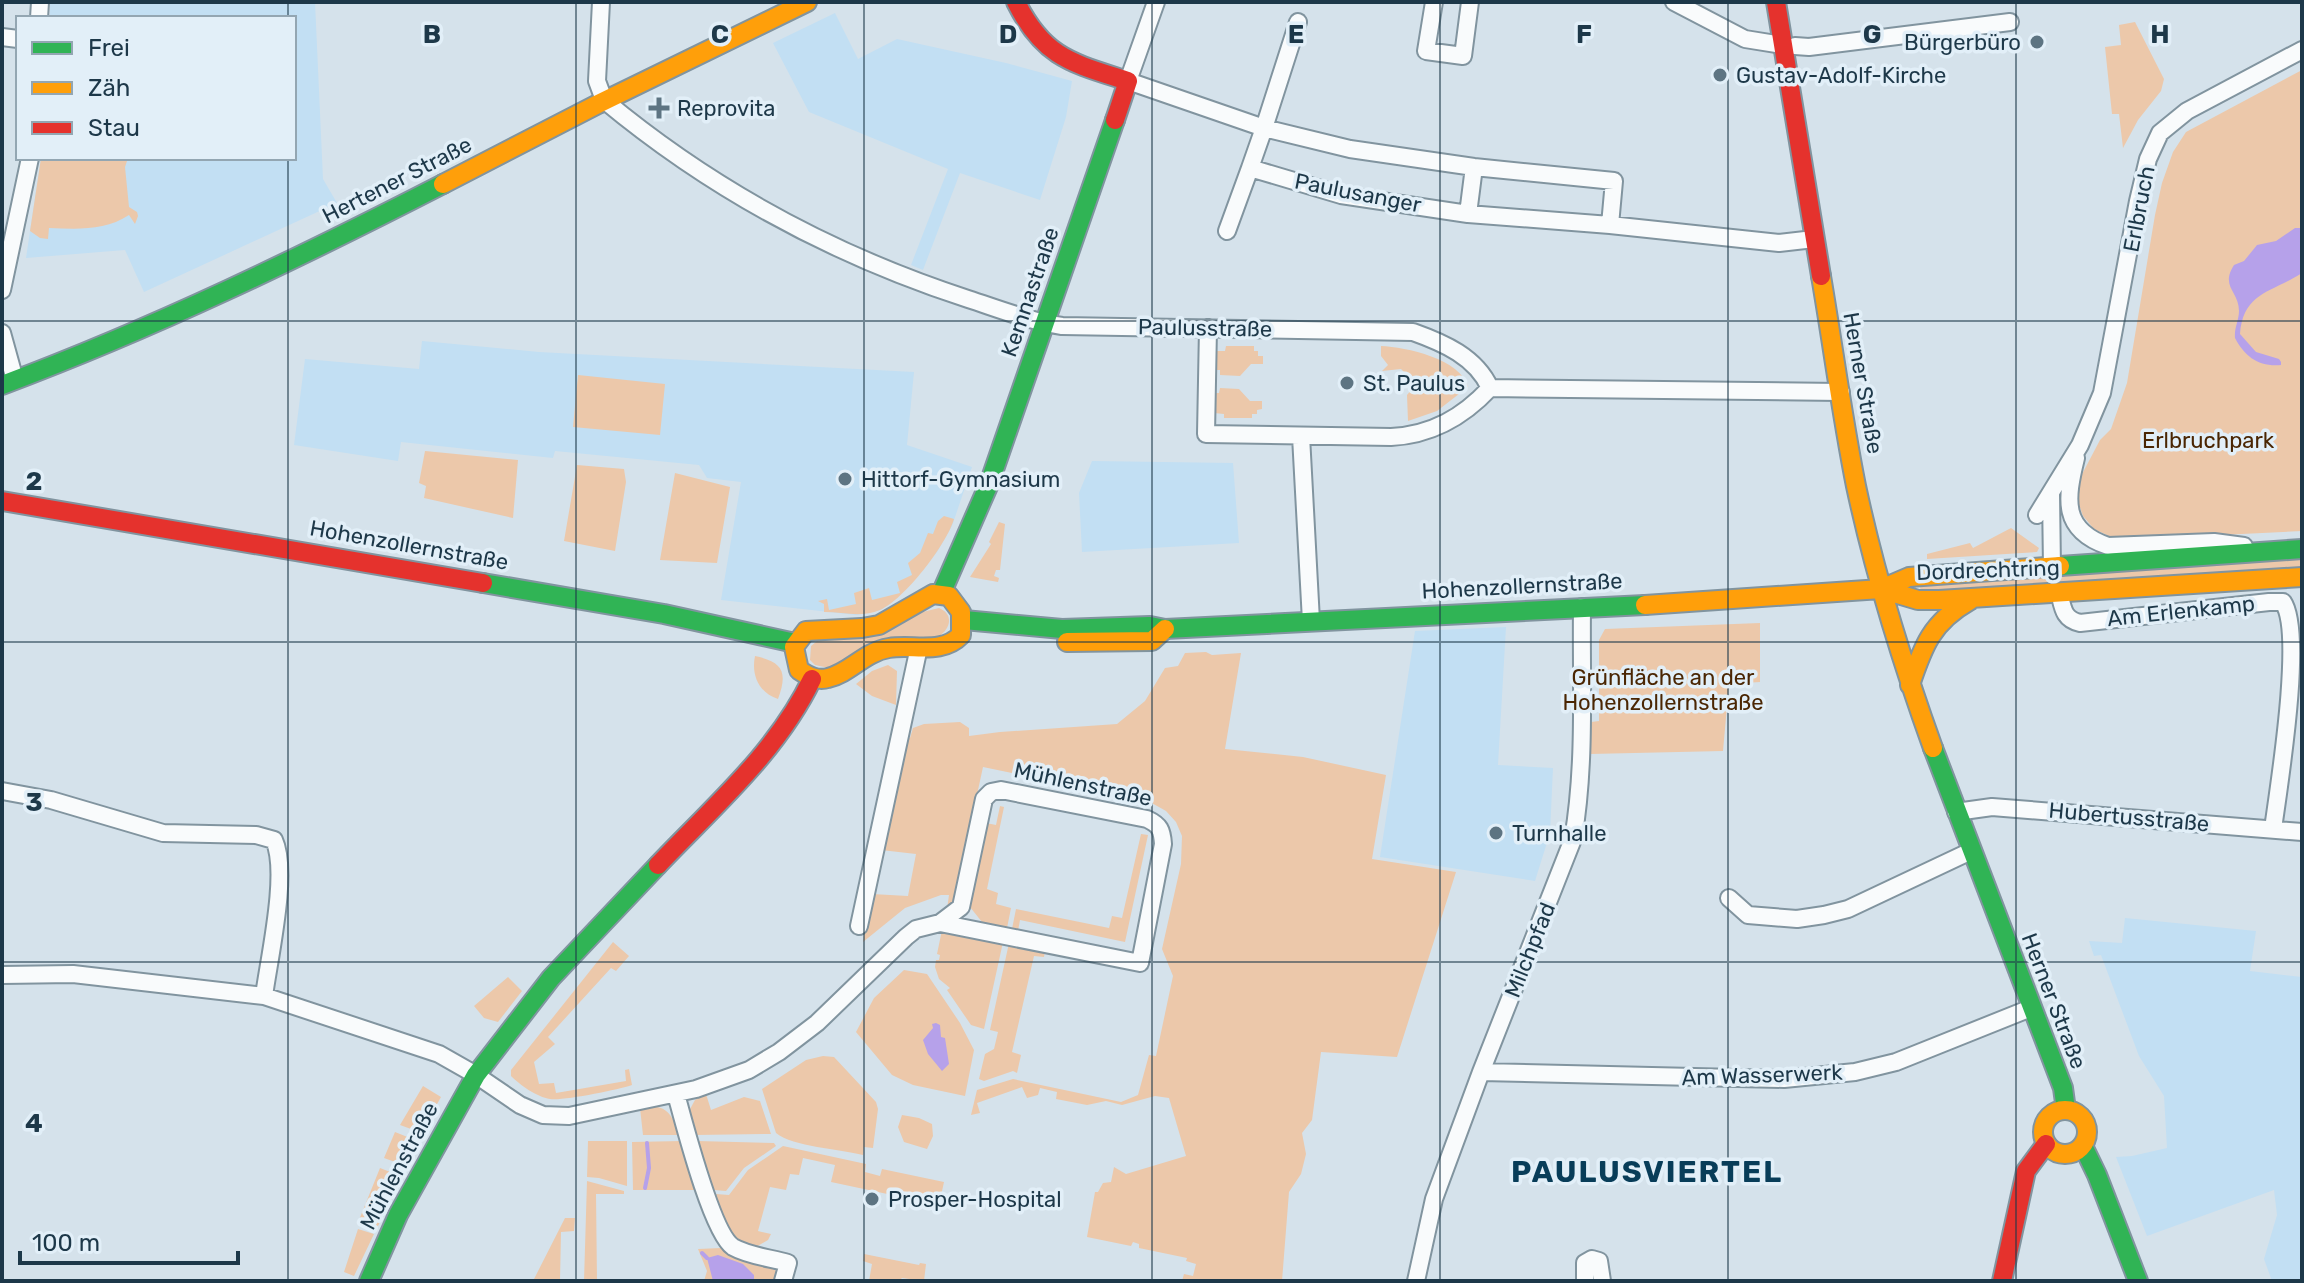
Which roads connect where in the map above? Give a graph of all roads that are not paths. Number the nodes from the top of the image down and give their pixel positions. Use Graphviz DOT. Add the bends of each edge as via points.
graph roads {
  1 [pos="601,2"];
  2 [pos="807,2"];
  3 [pos="1016,2"];
  4 [pos="1156,2"];
  5 [pos="1434,2"];
  6 [pos="1470,2"];
  7 [pos="1674,2"];
  8 [pos="1776,2"];
  9 [pos="1790,2"];
  10 [pos="1298,22"];
  11 [pos="2010,22"];
  12 [pos="1788,45"];
  13 [pos="2302,50"];
  14 [pos="1128,81"];
  15 [pos="604,100"];
  16 [pos="1264,128"];
  17 [pos="30,160"];
  18 [pos="1474,167"];
  19 [pos="1250,168"];
  20 [pos="1468,214"];
  21 [pos="1610,225"];
  22 [pos="1227,231"];
  23 [pos="1814,239"];
  24 [pos="2,290"];
  25 [pos="1044,323"];
  26 [pos="1208,328"];
  27 [pos="2,333"];
  28 [pos="6,384"];
  29 [pos="1490,388"];
  30 [pos="1841,392"];
  31 [pos="1301,436"];
  32 [pos="2080,445"];
  33 [pos="2051,489"];
  34 [pos="5,499"];
  35 [pos="2037,515"];
  36 [pos="2093,541"];
  37 [pos="2302,549"];
  38 [pos="2274,550"];
  39 [pos="2052,568"];
  40 [pos="2302,577"];
  41 [pos="1881,589"];
  42 [pos="2059,592"];
  43 [pos="941,594"];
  44 [pos="1975,598"];
  45 [pos="1582,607"];
  46 [pos="1311,621"];
  47 [pos="962,627"];
  48 [pos="795,643"];
  49 [pos="919,647"];
  50 [pos="812,679"];
  51 [pos="1910,685"];
  52 [pos="2,791"];
  53 [pos="1956,812"];
  54 [pos="2273,829"];
  55 [pos="2302,832"];
  56 [pos="1971,851"];
  57 [pos="1729,898"];
  58 [pos="940,923"];
  59 [pos="859,926"];
  60 [pos="2,975"];
  61 [pos="264,996"];
  62 [pos="2031,1008"];
  63 [pos="1481,1072"];
  64 [pos="476,1075"];
  65 [pos="676,1094"];
  66 [pos="2066,1110"];
  67 [pos="2046,1144"];
  68 [pos="2083,1146"];
  69 [pos="369,1281"];
  70 [pos="783,1281"];
  71 [pos="1416,1281"];
  72 [pos="1585,1281"];
  73 [pos="1602,1281"];
  74 [pos="2002,1281"];
  75 [pos="2138,1281"];
  1 -- 15 [label="street" via="597,81"];
  2 -- 15 [label="main road, Hertener Straße"];
  3 -- 14 [label="main road" via="1032,34 1048,49"];
  4 -- 14 [label="street, Kemnastraße"];
  5 -- 6 [label="street" via="1426,51 1463,56"];
  7 -- 12 [label="street" via="1745,39"];
  8 -- 12 [label="main road, Herner Straße"];
  9 -- 12 [label="main road, Herner Straße"];
  10 -- 16 [label="street"];
  11 -- 12 [label="street" via="1809,47"];
  12 -- 23 [label="main road, Herner Straße"];
  13 -- 32 [label="street, Erlbruch" via="2187,111 2160,133 2138,201 2102,393"];
  14 -- 16 [label="street, Paulusanger"];
  14 -- 25 [label="main road, Kemnastraße"];
  15 -- 25 [label="street, Paulusstraße" via="705,174 781,220 903,278"];
  15 -- 28 [label="main road, Hertener Straße" via="200,305"];
  16 -- 18 [label="street, Paulusanger" via="1350,149"];
  16 -- 19 [label="street"];
  17 -- 24 [label="street"];
  18 -- 20 [label="street"];
  18 -- 21 [label="street, Paulusanger" via="1614,181"];
  19 -- 20 [label="street, Paulusanger" via="1341,195"];
  19 -- 22 [label="street"];
  20 -- 21 [label="street, Paulusanger"];
  21 -- 23 [label="street, Paulusanger" via="1779,243"];
  23 -- 30 [label="main road, Herner Straße"];
  25 -- 26 [label="street, Paulusstraße"];
  25 -- 43 [label="main road, Kemnastraße" via="989,484"];
  26 -- 29 [label="street, Paulusstraße" via="1413,332 1461,354 1480,369"];
  26 -- 31 [label="street" via="1206,434"];
  27 -- 28 [label="street"];
  29 -- 30 [label="street"];
  29 -- 31 [label="street" via="1469,410 1418,434"];
  30 -- 41 [label="main road, Herner Straße"];
  31 -- 46 [label="street"];
  32 -- 33 [label="street, Erlbruch"];
  32 -- 36 [label="street, Erlbruch" via="2068,491 2072,517"];
  33 -- 35 [label="street, Erlbruch"];
  33 -- 39 [label="street"];
  34 -- 48 [label="main road, Hohenzollernstraße" via="664,614"];
  36 -- 38 [label="street, Dordrechtring" via="2108,546 2214,542"];
  37 -- 38 [label="main road, Dordrechtring"];
  38 -- 39 [label="main road, Dordrechtring"];
  39 -- 41 [label="main road, Dordrechtring" via="1909,577"];
  40 -- 42 [label="main road, Dordrechtring"];
  41 -- 44 [label="main road, Dordrechtring" via="1918,600"];
  41 -- 45 [label="main road, Hohenzollernstraße"];
  41 -- 51 [label="main road, Herner Straße"];
  42 -- 44 [label="main road, Dordrechtring"];
  42 -- 54 [label="street, Am Erlenkamp" via="2065,614 2080,623 2283,602 2292,616 2297,666"];
  43 -- 47 [label="main road" via="958,603"];
  43 -- 48 [label="main road" via="887,623 814,629"];
  44 -- 51 [label="main road" via="1944,616 1926,639"];
  45 -- 46 [label="main road, Hohenzollernstraße"];
  45 -- 63 [label="street, Milchpfad" via="1580,779 1573,839"];
  46 -- 47 [label="main road, Hohenzollernstraße" via="1165,629 1152,641 1091,644"];
  47 -- 49 [label="main road, Hohenzollernstraße" via="949,646"];
  48 -- 50 [label="main road" via="795,663"];
  49 -- 50 [label="main road, Hohenzollernstraße" via="880,650 835,677"];
  49 -- 59 [label="street"];
  50 -- 64 [label="main road, Mühlenstraße" via="771,745 551,978"];
  51 -- 53 [label="main road, Herner Straße"];
  52 -- 61 [label="street" via="163,833 274,840 279,858 276,910"];
  53 -- 54 [label="street, Hubertusstraße" via="1992,807"];
  53 -- 56 [label="main road, Herner Straße"];
  54 -- 55 [label="street, Hubertusstraße"];
  56 -- 57 [label="street" via="1848,909 1824,915 1748,915"];
  56 -- 62 [label="main road, Herner Straße"];
  58 -- 58 [label="street, Mühlenstraße" via="1140,963 1162,832 1147,819 1023,793 991,792 984,799 961,907"];
  58 -- 65 [label="street, Mühlenstraße" via="916,929 779,1052 718,1083"];
  60 -- 61 [label="street" via="73,974"];
  61 -- 64 [label="street" via="439,1054"];
  62 -- 63 [label="street, Am Wasserwerk" via="1896,1062 1855,1072 1784,1079"];
  62 -- 66 [label="main road, Herner Straße" via="2063,1088"];
  63 -- 71 [label="street, Milchpfad" via="1434,1199"];
  64 -- 65 [label="street, Mühlenstraße" via="543,1115 580,1115"];
  64 -- 69 [label="main road, Mühlenstraße" via="398,1215"];
  65 -- 70 [label="street" via="724,1237 740,1250 788,1263"];
  66 -- 67 [label="main road" via="2048,1117 2043,1126"];
  66 -- 68 [label="main road" via="2085,1123"];
  67 -- 68 [label="main road" via="2060,1154"];
  67 -- 74 [label="main road" via="2026,1171"];
  68 -- 75 [label="main road"];
  72 -- 73 [label="street" via="1585,1263 1592,1259 1601,1264"];
}
